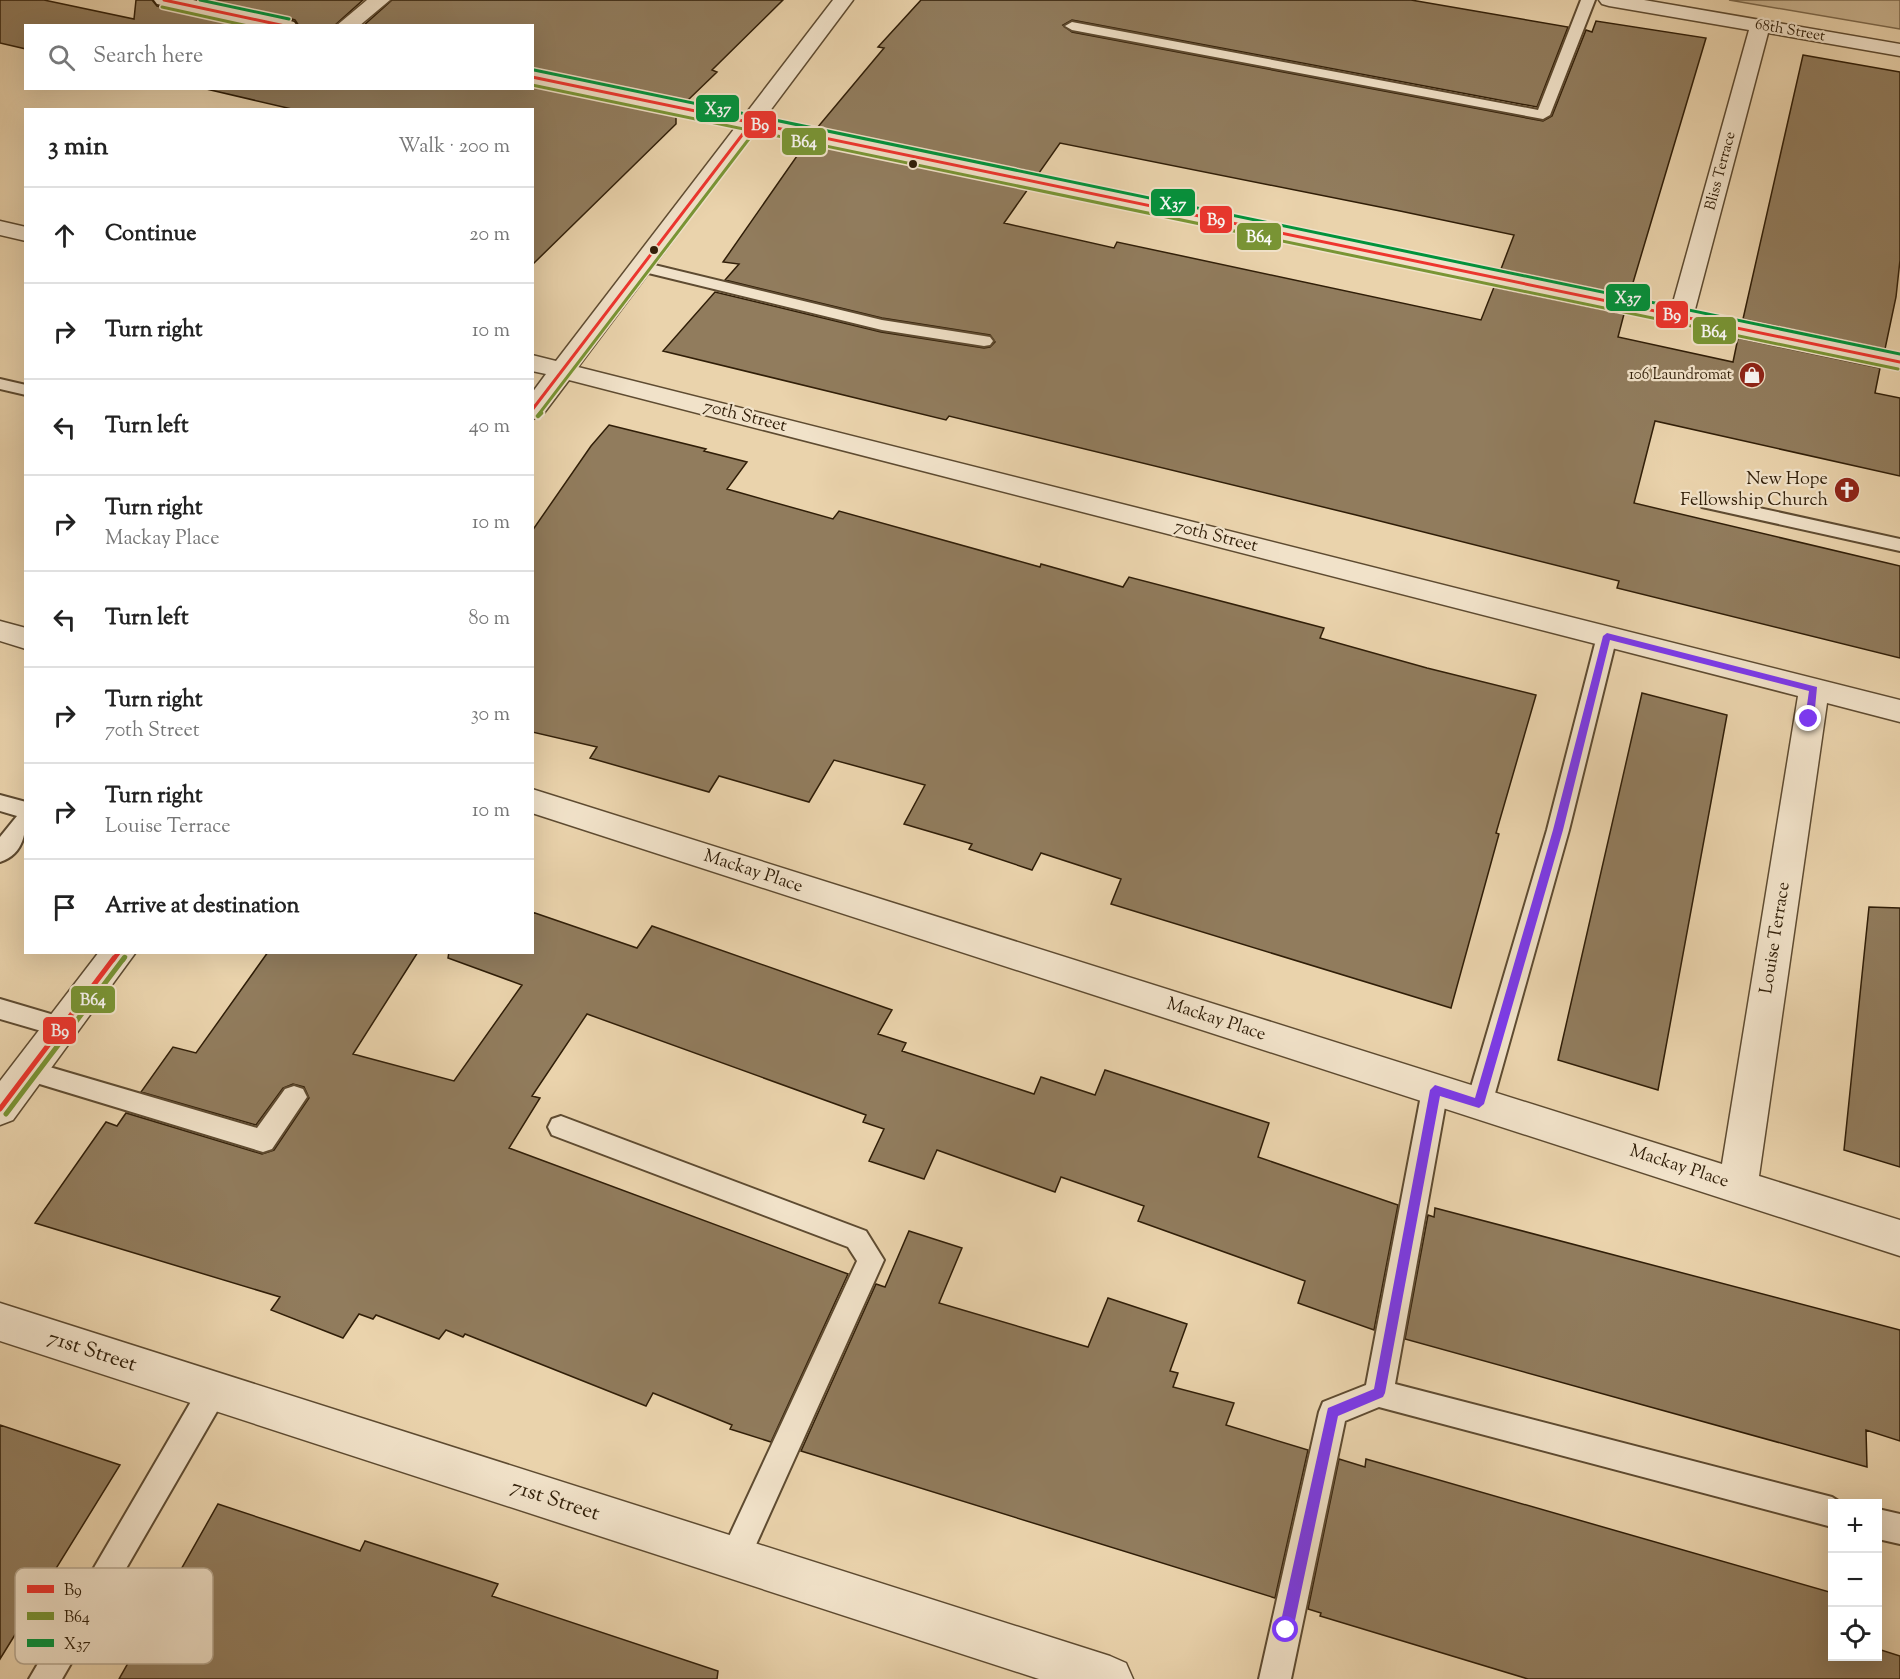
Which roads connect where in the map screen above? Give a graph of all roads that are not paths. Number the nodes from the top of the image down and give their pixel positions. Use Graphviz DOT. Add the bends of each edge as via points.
graph roads {
  1 [pos="164,0"];
  2 [pos="380,0"];
  3 [pos="843,0"];
  4 [pos="1588,0"];
  5 [pos="1609,0"];
  6 [pos="278,24"];
  7 [pos="349,24"];
  8 [pos="1072,26"];
  9 [pos="1760,26"];
  10 [pos="1900,50"];
  11 [pos="534,77"];
  12 [pos="752,122"];
  13 [pos="0,228"];
  14 [pos="24,234"];
  15 [pos="642,267"];
  16 [pos="1682,317"];
  17 [pos="984,341"];
  18 [pos="1900,362"];
  19 [pos="534,364"];
  20 [pos="563,371"];
  21 [pos="0,384"];
  22 [pos="24,390"];
  23 [pos="534,408"];
  24 [pos="1709,503"];
  25 [pos="1900,545"];
  26 [pos="0,631"];
  27 [pos="1607,636"];
  28 [pos="24,638"];
  29 [pos="1814,689"];
  30 [pos="1900,711"];
  31 [pos="534,802"];
  32 [pos="0,803"];
  33 [pos="24,809"];
  34 [pos="24,823"];
  35 [pos="0,853"];
  36 [pos="117,954"];
  37 [pos="0,1009"];
  38 [pos="62,1027"];
  39 [pos="29,1071"];
  40 [pos="1435,1090"];
  41 [pos="294,1097"];
  42 [pos="1479,1104"];
  43 [pos="0,1109"];
  44 [pos="561,1127"];
  45 [pos="1738,1186"];
  46 [pos="1900,1238"];
  47 [pos="0,1322"];
  48 [pos="213,1390"];
  49 [pos="1379,1393"];
  50 [pos="1828,1511"];
  51 [pos="1882,1525"];
  52 [pos="1900,1529"];
  53 [pos="734,1558"];
  54 [pos="110,1568"];
  55 [pos="54,1664"];
  56 [pos="45,1679"];
  57 [pos="1110,1679"];
  58 [pos="1275,1679"];
  1 -- 6 [label="street"];
  2 -- 7 [label="street"];
  3 -- 12 [label="street"];
  4 -- 8 [label="lane" via="1544,115"];
  5 -- 9 [label="street, 68th Street"];
  9 -- 10 [label="street, 68th Street"];
  9 -- 16 [label="street, Bliss Terrace"];
  11 -- 12 [label="street"];
  12 -- 15 [label="street"];
  12 -- 16 [label="street"];
  13 -- 14 [label="street"];
  15 -- 17 [label="lane" via="882,325"];
  15 -- 20 [label="street"];
  16 -- 18 [label="street"];
  19 -- 20 [label="street, 70th Street"];
  20 -- 23 [label="street"];
  20 -- 27 [label="street, 70th Street"];
  21 -- 22 [label="lane"];
  24 -- 25 [label="lane"];
  26 -- 28 [label="street"];
  27 -- 29 [label="street, 70th Street"];
  27 -- 42 [label="lane" via="1558,830"];
  29 -- 30 [label="street, 70th Street"];
  29 -- 45 [label="street, Louise Terrace"];
  31 -- 40 [label="street, Mackay Place"];
  32 -- 33 [label="lane"];
  34 -- 35 [label="lane"];
  36 -- 38 [label="street"];
  37 -- 38 [label="lane"];
  38 -- 39 [label="street"];
  39 -- 41 [label="lane" via="263,1142"];
  39 -- 43 [label="street"];
  40 -- 42 [label="street, Mackay Place"];
  40 -- 49 [label="lane"];
  42 -- 45 [label="street, Mackay Place"];
  44 -- 53 [label="lane" via="857,1239 871,1260"];
  45 -- 46 [label="street, Mackay Place"];
  47 -- 48 [label="street, 71st Street"];
  48 -- 53 [label="street, 71st Street"];
  48 -- 54 [label="lane"];
  49 -- 50 [label="lane"];
  49 -- 58 [label="lane" via="1333,1412"];
  51 -- 52 [label="lane"];
  53 -- 57 [label="street, 71st Street"];
  55 -- 56 [label="lane"];
}
